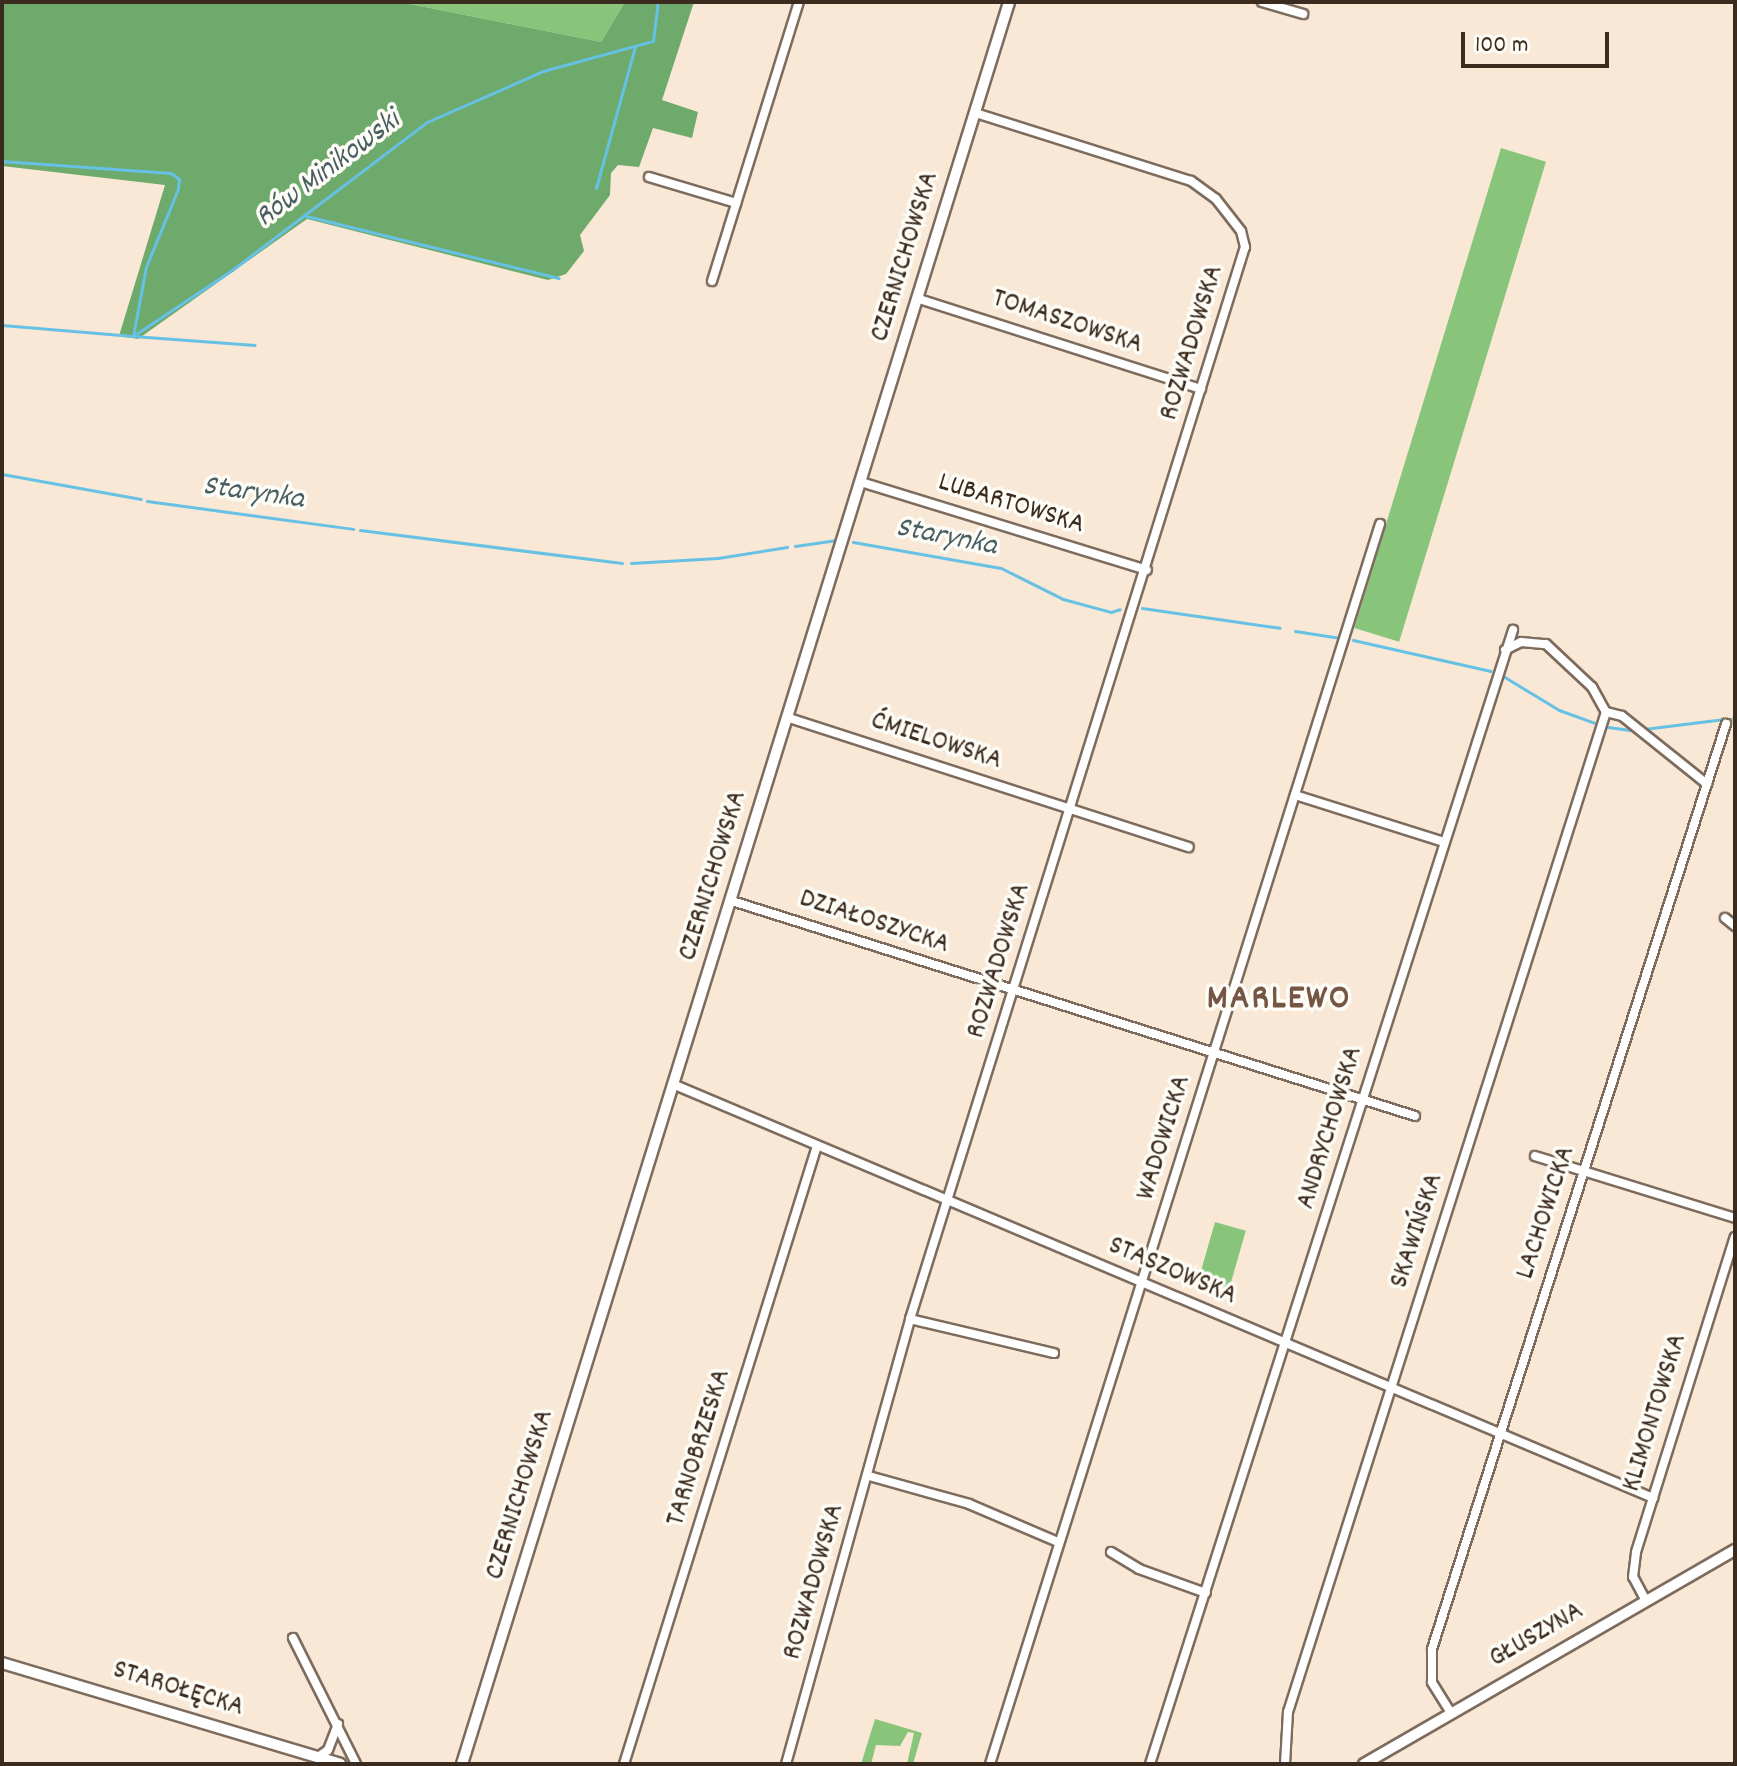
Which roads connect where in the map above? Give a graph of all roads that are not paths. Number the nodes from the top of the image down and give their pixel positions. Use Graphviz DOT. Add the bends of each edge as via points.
graph roads {
  1 [pos="799,2"];
  2 [pos="1009,2"];
  3 [pos="1262,2"];
  4 [pos="1303,14"];
  5 [pos="975,113"];
  6 [pos="649,177"];
  7 [pos="736,203"];
  8 [pos="712,281"];
  9 [pos="919,299"];
  10 [pos="1201,389"];
  11 [pos="861,482"];
  12 [pos="1380,524"];
  13 [pos="1147,570"];
  14 [pos="1513,630"];
  15 [pos="1505,650"];
  16 [pos="1606,712"];
  17 [pos="789,718"];
  18 [pos="1726,724"];
  19 [pos="1707,784"];
  20 [pos="1295,795"];
  21 [pos="1070,808"];
  22 [pos="1444,842"];
  23 [pos="1189,847"];
  24 [pos="732,901"];
  25 [pos="1725,918"];
  26 [pos="1735,926"];
  27 [pos="1014,990"];
  28 [pos="1215,1052"];
  29 [pos="675,1085"];
  30 [pos="1363,1100"];
  31 [pos="1415,1116"];
  32 [pos="817,1146"];
  33 [pos="1535,1156"];
  34 [pos="1583,1170"];
  35 [pos="949,1202"];
  36 [pos="1735,1218"];
  37 [pos="1735,1237"];
  38 [pos="1143,1283"];
  39 [pos="910,1319"];
  40 [pos="1286,1344"];
  41 [pos="1054,1353"];
  42 [pos="1391,1388"];
  43 [pos="1500,1434"];
  44 [pos="869,1476"];
  45 [pos="1653,1498"];
  46 [pos="1058,1542"];
  47 [pos="1735,1550"];
  48 [pos="1111,1552"];
  49 [pos="1206,1593"];
  50 [pos="1646,1601"];
  51 [pos="293,1638"];
  52 [pos="2,1663"];
  53 [pos="1451,1713"];
  54 [pos="338,1724"];
  55 [pos="318,1757"];
  56 [pos="340,1764"];
  57 [pos="356,1764"];
  58 [pos="462,1764"];
  59 [pos="624,1764"];
  60 [pos="786,1764"];
  61 [pos="990,1764"];
  62 [pos="1150,1764"];
  63 [pos="1285,1764"];
  64 [pos="1364,1764"];
  1 -- 7 [label="street"];
  2 -- 5 [label="street, CZERNICHOWSKA"];
  3 -- 4 [label="street"];
  5 -- 9 [label="street, CZERNICHOWSKA"];
  5 -- 10 [label="street, ROZWADOWSKA" via="1202,186 1241,231 1245,247"];
  6 -- 7 [label="street"];
  7 -- 8 [label="street"];
  9 -- 10 [label="street, TOMASZOWSKA"];
  9 -- 11 [label="street, CZERNICHOWSKA"];
  10 -- 13 [label="street, ROZWADOWSKA"];
  11 -- 13 [label="street, LUBARTOWSKA"];
  11 -- 17 [label="street, CZERNICHOWSKA"];
  12 -- 20 [label="street, WADOWICKA"];
  13 -- 21 [label="street, ROZWADOWSKA"];
  14 -- 15 [label="street, ANDRYCHOWSKA"];
  15 -- 16 [label="street" via="1521,642 1546,644 1592,687"];
  15 -- 22 [label="street, ANDRYCHOWSKA"];
  16 -- 19 [label="street" via="1622,716"];
  16 -- 42 [label="street, SKAWIŃSKA"];
  17 -- 21 [label="street, ĆMIELOWSKA"];
  17 -- 24 [label="street, CZERNICHOWSKA"];
  18 -- 19 [label="street, LACHOWICKA"];
  19 -- 34 [label="street, LACHOWICKA"];
  20 -- 22 [label="street"];
  20 -- 28 [label="street, WADOWICKA"];
  21 -- 23 [label="street, ĆMIELOWSKA"];
  21 -- 27 [label="street, ROZWADOWSKA"];
  22 -- 30 [label="street, ANDRYCHOWSKA"];
  24 -- 27 [label="street, DZIAŁOSZYCKA"];
  24 -- 29 [label="street, CZERNICHOWSKA"];
  25 -- 26 [label="street"];
  27 -- 28 [label="street, DZIAŁOSZYCKA"];
  27 -- 35 [label="street, ROZWADOWSKA"];
  28 -- 30 [label="street, DZIAŁOSZYCKA"];
  28 -- 38 [label="street, WADOWICKA"];
  29 -- 32 [label="street, STASZOWSKA"];
  29 -- 58 [label="street, CZERNICHOWSKA"];
  30 -- 31 [label="street, DZIAŁOSZYCKA"];
  30 -- 40 [label="street, ANDRYCHOWSKA"];
  32 -- 35 [label="street, STASZOWSKA"];
  32 -- 59 [label="street, TARNOBRZESKA"];
  33 -- 34 [label="street"];
  34 -- 36 [label="street"];
  34 -- 43 [label="street, LACHOWICKA"];
  35 -- 38 [label="street, STASZOWSKA"];
  35 -- 39 [label="street, ROZWADOWSKA"];
  37 -- 45 [label="street, KLIMONTOWSKA"];
  38 -- 40 [label="street, STASZOWSKA"];
  38 -- 46 [label="street, WADOWICKA"];
  39 -- 41 [label="street"];
  39 -- 44 [label="street, ROZWADOWSKA"];
  40 -- 42 [label="street, STASZOWSKA"];
  40 -- 49 [label="street, ANDRYCHOWSKA"];
  42 -- 43 [label="street, STASZOWSKA"];
  42 -- 63 [label="street, SKAWIŃSKA" via="1288,1712"];
  43 -- 45 [label="street, STASZOWSKA"];
  43 -- 53 [label="street, LACHOWICKA" via="1429,1663 1432,1682"];
  44 -- 46 [label="street" via="969,1504"];
  44 -- 60 [label="street, ROZWADOWSKA"];
  45 -- 50 [label="street, KLIMONTOWSKA" via="1633,1570"];
  46 -- 61 [label="street, WADOWICKA"];
  47 -- 50 [label="street, GŁUSZYNA"];
  48 -- 49 [label="street" via="1139,1569"];
  49 -- 62 [label="street, ANDRYCHOWSKA"];
  50 -- 53 [label="street, GŁUSZYNA"];
  51 -- 54 [label="street"];
  52 -- 55 [label="street, STAROŁĘCKA"];
  53 -- 64 [label="street, GŁUSZYNA"];
  54 -- 55 [label="street" via="328,1750"];
  54 -- 57 [label="street"];
  55 -- 56 [label="street, STAROŁĘCKA"];
}
